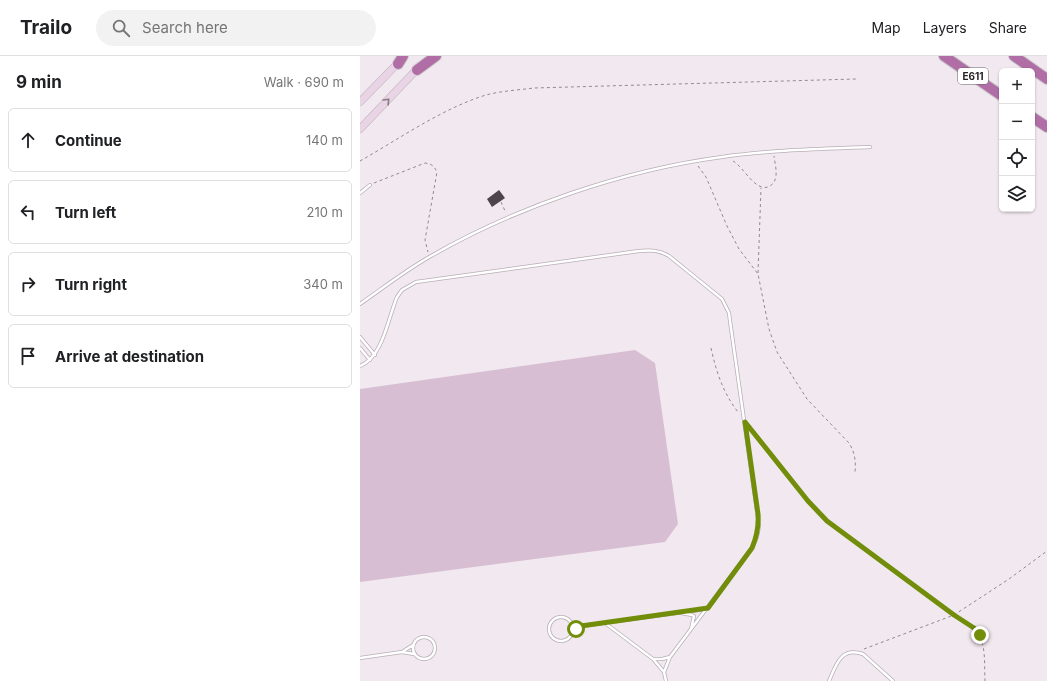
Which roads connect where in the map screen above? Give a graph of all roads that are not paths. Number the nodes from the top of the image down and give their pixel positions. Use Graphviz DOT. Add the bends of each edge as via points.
graph roads {
  1 [pos="430,56"];
  2 [pos="436,56"];
  3 [pos="944,56"];
  4 [pos="1014,56"];
  5 [pos="403,58"];
  6 [pos="417,70"];
  7 [pos="1047,79"];
  8 [pos="999,94"];
  9 [pos="360,102"];
  10 [pos="1035,119"];
  11 [pos="1047,127"];
  12 [pos="360,129"];
  13 [pos="870,147"];
  14 [pos="370,185"];
  15 [pos="360,193"];
  16 [pos="360,304"];
  17 [pos="360,337"];
  18 [pos="360,348"];
  19 [pos="375,355"];
  20 [pos="370,360"];
  21 [pos="360,366"];
  22 [pos="708,608"];
  23 [pos="678,612"];
  24 [pos="570,622"];
  25 [pos="604,623"];
  26 [pos="581,626"];
  27 [pos="690,632"];
  28 [pos="572,634"];
  29 [pos="413,645"];
  30 [pos="402,652"];
  31 [pos="414,654"];
  32 [pos="670,657"];
  33 [pos="360,658"];
  34 [pos="653,659"];
  35 [pos="664,672"];
  36 [pos="666,681"];
  37 [pos="829,681"];
  38 [pos="893,681"];
  1 -- 6 [label="main road"];
  2 -- 6 [label="highway"];
  3 -- 8 [label="highway, E611"];
  4 -- 7 [label="highway"];
  5 -- 9 [label="main road"];
  12 -- 6 [label="main road, one-way"];
  10 -- 11 [label="highway"];
  13 -- 16 [label="lane" via="723,157 672,165 617,180 508,217 431,256"];
  14 -- 15 [label="lane"];
  17 -- 19 [label="lane"];
  18 -- 20 [label="lane"];
  19 -- 20 [label="lane"];
  19 -- 22 [label="lane" via="397,297 408,285 416,282 631,252 656,250 676,261 722,299 726,306 758,514 759,526 752,548"];
  20 -- 21 [label="lane"];
  22 -- 23 [label="lane"];
  22 -- 27 [label="lane"];
  23 -- 25 [label="lane"];
  23 -- 27 [label="lane" via="694,616"];
  24 -- 26 [label="lane"];
  24 -- 28 [label="lane"];
  24 -- 28 [label="lane" via="565,618 557,618 551,622 549,629 554,639 561,641 568,639"];
  25 -- 26 [label="lane"];
  25 -- 34 [label="lane"];
  26 -- 28 [label="lane"];
  27 -- 32 [label="lane"];
  29 -- 30 [label="lane"];
  29 -- 31 [label="lane"];
  29 -- 31 [label="lane" via="417,639 424,637 431,639 435,645 435,652 427,660 420,659"];
  30 -- 31 [label="lane"];
  30 -- 33 [label="lane"];
  32 -- 34 [label="lane"];
  32 -- 35 [label="lane"];
  34 -- 35 [label="lane"];
  35 -- 36 [label="lane"];
  37 -- 38 [label="lane" via="839,659 844,654 857,651"];
}
